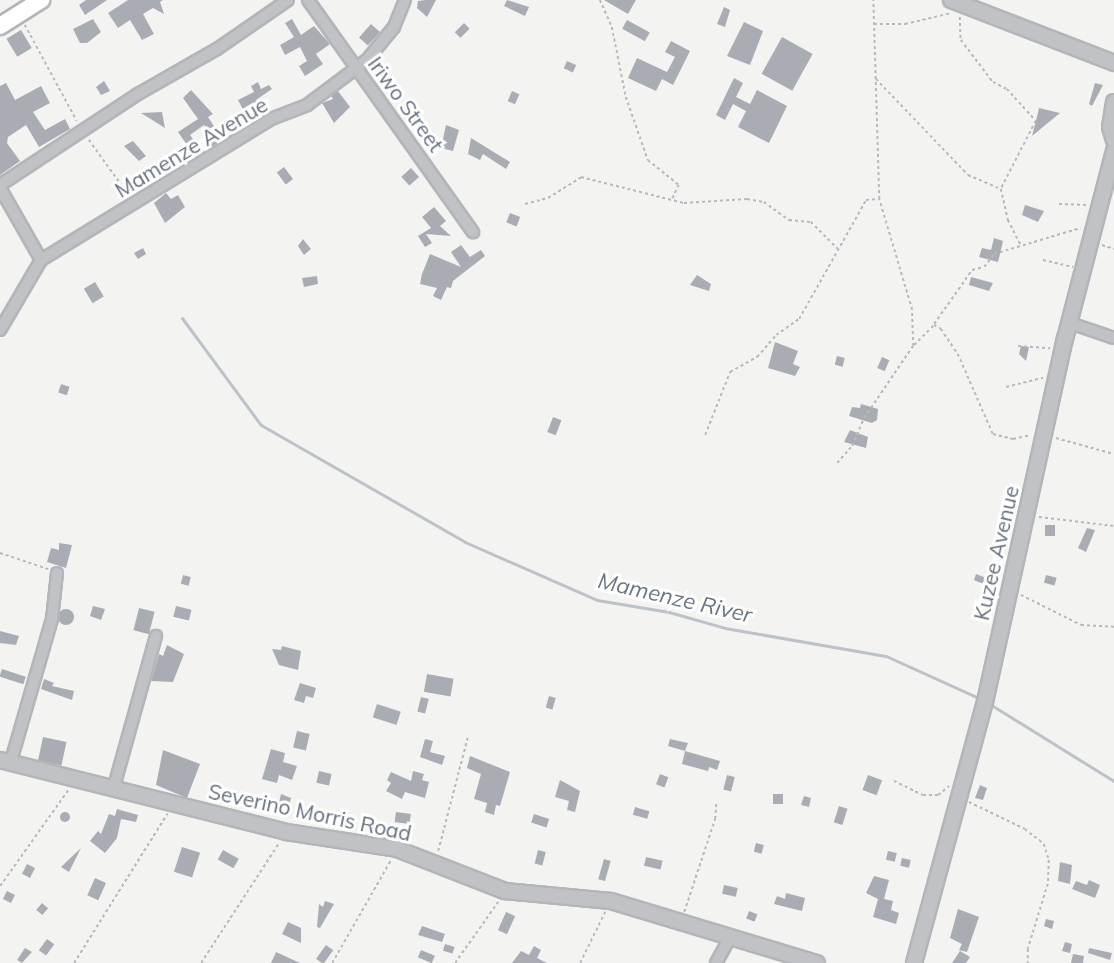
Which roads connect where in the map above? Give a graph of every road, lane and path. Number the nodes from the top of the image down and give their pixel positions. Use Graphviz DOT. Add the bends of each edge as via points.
graph roads {
  1 [pos="42,0"];
  2 [pos="288,0"];
  3 [pos="308,0"];
  4 [pos="405,0"];
  5 [pos="600,0"];
  6 [pos="873,0"];
  7 [pos="951,0"];
  8 [pos="20,14"];
  9 [pos="874,24"];
  10 [pos="0,26"];
  11 [pos="1114,63"];
  12 [pos="355,68"];
  13 [pos="875,78"];
  14 [pos="1114,102"];
  15 [pos="84,132"];
  16 [pos="1114,140"];
  17 [pos="1114,151"];
  18 [pos="0,186"];
  19 [pos="1001,189"];
  20 [pos="879,199"];
  21 [pos="672,201"];
  22 [pos="134,202"];
  23 [pos="1101,203"];
  24 [pos="525,204"];
  25 [pos="1059,204"];
  26 [pos="1094,226"];
  27 [pos="473,232"];
  28 [pos="1021,245"];
  29 [pos="838,249"];
  30 [pos="41,260"];
  31 [pos="1043,260"];
  32 [pos="1082,269"];
  33 [pos="1070,323"];
  34 [pos="934,325"];
  35 [pos="0,330"];
  36 [pos="1114,339"];
  37 [pos="913,346"];
  38 [pos="1018,346"];
  39 [pos="1063,351"];
  40 [pos="1058,374"];
  41 [pos="1006,387"];
  42 [pos="705,435"];
  43 [pos="1045,436"];
  44 [pos="1114,454"];
  45 [pos="837,463"];
  46 [pos="1026,516"];
  47 [pos="1114,526"];
  48 [pos="0,553"];
  49 [pos="57,573"];
  50 [pos="1008,591"];
  51 [pos="1114,627"];
  52 [pos="156,636"];
  53 [pos="468,736"];
  54 [pos="6,760"];
  55 [pos="894,781"];
  56 [pos="75,782"];
  57 [pos="951,784"];
  58 [pos="113,790"];
  59 [pos="960,796"];
  60 [pos="716,802"];
  61 [pos="173,804"];
  62 [pos="286,832"];
  63 [pos="397,849"];
  64 [pos="435,862"];
  65 [pos="0,886"];
  66 [pos="505,891"];
  67 [pos="611,901"];
  68 [pos="681,921"];
  69 [pos="729,939"];
  70 [pos="74,963"];
  71 [pos="201,963"];
  72 [pos="332,963"];
  73 [pos="455,963"];
  74 [pos="580,963"];
  75 [pos="716,963"];
  76 [pos="817,963"];
  77 [pos="914,963"];
  78 [pos="1028,963"];
  1 -- 8 [label="main road"];
  2 -- 15 [label="street" via="217,50 138,94"];
  3 -- 12 [label="street, Iriwo Street"];
  4 -- 12 [label="street, Mamenze Avenue" via="394,27"];
  5 -- 21 [label="path" via="612,27 621,78 648,160 679,185"];
  6 -- 9 [label="path"];
  7 -- 11 [label="street"];
  8 -- 10 [label="main road"];
  8 -- 15 [label="path"];
  9 -- 13 [label="path"];
  9 -- 19 [label="path" via="905,24 942,12 959,14 962,40 993,82 1007,89 1036,122"];
  12 -- 22 [label="street, Mamenze Avenue" via="307,105 271,119"];
  12 -- 27 [label="street, Iriwo Street"];
  13 -- 19 [label="path" via="969,175"];
  13 -- 20 [label="path"];
  14 -- 16 [label="street" via="1110,127"];
  15 -- 18 [label="street"];
  15 -- 22 [label="path"];
  17 -- 23 [label="street, Kuzee Avenue"];
  18 -- 30 [label="street"];
  19 -- 28 [label="path" via="1008,220"];
  20 -- 29 [label="path" via="866,200"];
  20 -- 37 [label="path" via="912,310"];
  21 -- 24 [label="path" via="581,177 548,198"];
  21 -- 29 [label="path" via="764,202 789,220 811,222"];
  22 -- 30 [label="street, Mamenze Avenue"];
  23 -- 25 [label="path"];
  23 -- 26 [label="street, Kuzee Avenue"];
  26 -- 28 [label="path"];
  26 -- 32 [label="street, Kuzee Avenue"];
  28 -- 34 [label="path" via="994,254 984,267 972,270"];
  29 -- 42 [label="path" via="799,319 776,335 757,357 730,372"];
  30 -- 35 [label="street, Mamenze Avenue"];
  31 -- 32 [label="path"];
  32 -- 33 [label="street, Kuzee Avenue"];
  33 -- 36 [label="street"];
  33 -- 39 [label="street, Kuzee Avenue"];
  34 -- 37 [label="path"];
  34 -- 43 [label="path" via="958,354 993,434 1013,439"];
  37 -- 45 [label="path" via="864,418 852,446"];
  38 -- 39 [label="path"];
  39 -- 40 [label="street, Kuzee Avenue"];
  40 -- 41 [label="path"];
  40 -- 43 [label="street, Kuzee Avenue"];
  43 -- 44 [label="path"];
  43 -- 46 [label="street, Kuzee Avenue"];
  46 -- 47 [label="path"];
  46 -- 50 [label="street, Kuzee Avenue"];
  48 -- 49 [label="path"];
  49 -- 54 [label="street" via="52,619"];
  50 -- 51 [label="path" via="1053,608 1081,625"];
  50 -- 59 [label="street, Kuzee Avenue"];
  52 -- 58 [label="street"];
  53 -- 64 [label="path"];
  54 -- 56 [label="street, Severino Morris Road"];
  55 -- 57 [label="path" via="923,795 938,795"];
  56 -- 58 [label="street, Severino Morris Road"];
  56 -- 65 [label="path"];
  58 -- 61 [label="street, Severino Morris Road"];
  59 -- 77 [label="street, Kuzee Avenue"];
  59 -- 78 [label="path" via="1025,829 1044,844 1049,860 1048,884 1028,949"];
  60 -- 68 [label="path" via="715,819"];
  61 -- 62 [label="street, Severino Morris Road"];
  61 -- 70 [label="path"];
  62 -- 63 [label="street, Severino Morris Road"];
  62 -- 71 [label="path"];
  63 -- 64 [label="street, Severino Morris Road"];
  63 -- 72 [label="path"];
  64 -- 66 [label="street, Severino Morris Road"];
  66 -- 67 [label="street, Severino Morris Road"];
  66 -- 73 [label="path"];
  67 -- 68 [label="street, Severino Morris Road"];
  67 -- 74 [label="path"];
  68 -- 69 [label="street, Severino Morris Road"];
  69 -- 75 [label="street"];
  69 -- 76 [label="street, Severino Morris Road"];
}
